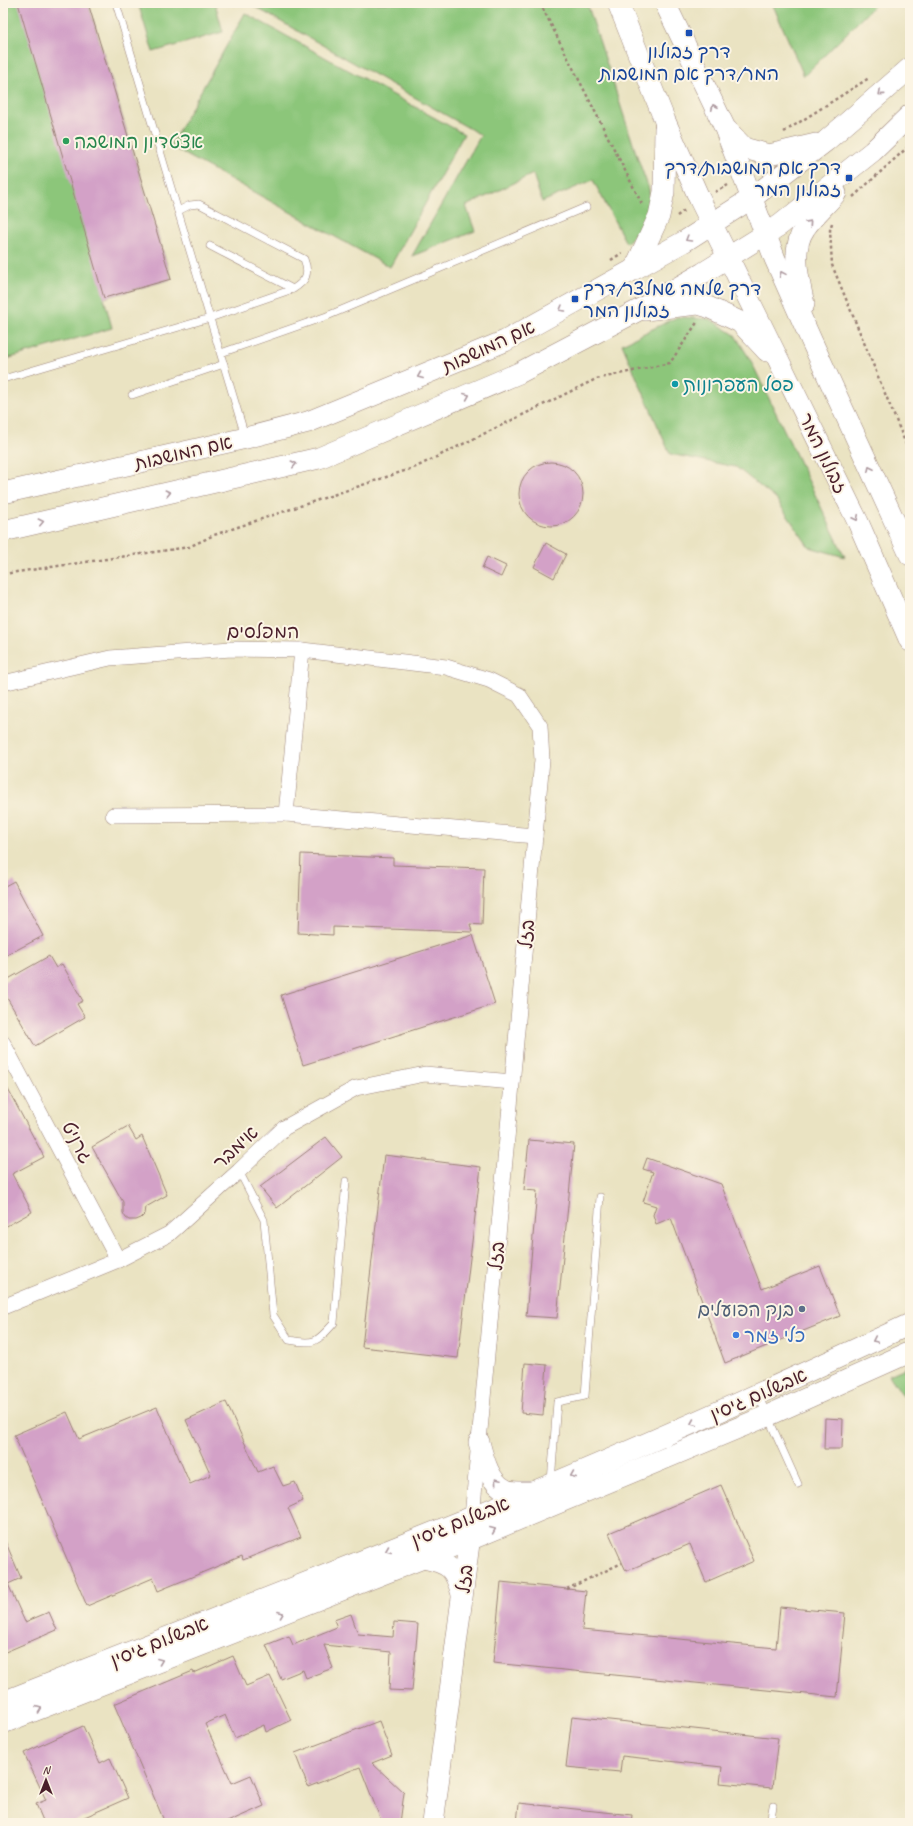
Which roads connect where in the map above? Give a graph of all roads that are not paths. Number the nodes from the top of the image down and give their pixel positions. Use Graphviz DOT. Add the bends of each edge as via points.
graph roads {
  1 [pos="116,3"];
  2 [pos="618,3"];
  3 [pos="665,3"];
  4 [pos="910,68"];
  5 [pos="910,115"];
  6 [pos="665,121"];
  7 [pos="724,126"];
  8 [pos="826,141"];
  9 [pos="873,151"];
  10 [pos="752,198"];
  11 [pos="586,207"];
  12 [pos="178,210"];
  13 [pos="712,224"];
  14 [pos="766,234"];
  15 [pos="210,246"];
  16 [pos="728,257"];
  17 [pos="629,260"];
  18 [pos="293,289"];
  19 [pos="637,311"];
  20 [pos="210,318"];
  21 [pos="812,342"];
  22 [pos="220,354"];
  23 [pos="224,364"];
  24 [pos="782,368"];
  25 [pos="3,379"];
  26 [pos="132,395"];
  27 [pos="246,438"];
  28 [pos="3,493"];
  29 [pos="3,531"];
  30 [pos="910,555"];
  31 [pos="910,641"];
  32 [pos="302,650"];
  33 [pos="3,683"];
  34 [pos="519,695"];
  35 [pos="286,814"];
  36 [pos="113,815"];
  37 [pos="535,836"];
  38 [pos="3,1043"];
  39 [pos="512,1082"];
  40 [pos="239,1172"];
  41 [pos="346,1181"];
  42 [pos="600,1197"];
  43 [pos="118,1260"];
  44 [pos="3,1307"];
  45 [pos="910,1324"];
  46 [pos="910,1352"];
  47 [pos="758,1395"];
  48 [pos="767,1416"];
  49 [pos="479,1442"];
  50 [pos="551,1484"];
  51 [pos="798,1484"];
  52 [pos="532,1492"];
  53 [pos="472,1517"];
  54 [pos="469,1540"];
  55 [pos="424,1558"];
  56 [pos="462,1596"];
  57 [pos="3,1702"];
  58 [pos="3,1723"];
  59 [pos="773,1806"];
  60 [pos="433,1823"];
  61 [pos="770,1823"];
  1 -- 12 [label="lane"];
  2 -- 6 [label="main road, זבולון המר"];
  7 -- 3 [label="main road, זבולון המר, one-way"];
  4 -- 8 [label="main road, אם המושבות, one-way"];
  5 -- 9 [label="main road, אם המושבות"];
  6 -- 13 [label="main road, זבולון המר"];
  6 -- 17 [label="main road" via="664,192 659,216"];
  7 -- 8 [label="main road" via="744,148 769,155"];
  7 -- 10 [label="main road, זבולון המר"];
  8 -- 10 [label="main road, אם המושבות"];
  9 -- 14 [label="main road, אם המושבות"];
  21 -- 9 [label="main road, one-way" via="799,282 797,248 804,229"];
  10 -- 13 [label="main road, אם המושבות"];
  10 -- 14 [label="main road, זבולון המר"];
  11 -- 22 [label="lane" via="327,316"];
  12 -- 18 [label="lane" via="199,204 304,259 308,267 308,276 302,284"];
  12 -- 20 [label="lane"];
  13 -- 16 [label="main road, זבולון המר"];
  13 -- 17 [label="main road, אם המושבות, one-way" via="685,241"];
  14 -- 16 [label="main road, אם המושבות"];
  21 -- 14 [label="main road, זבולון המר, one-way"];
  15 -- 18 [label="lane"];
  16 -- 19 [label="main road, אם המושבות"];
  16 -- 24 [label="main road, זבולון המר"];
  17 -- 27 [label="main road, אם המושבות, one-way" via="505,341 308,422"];
  18 -- 20 [label="lane"];
  19 -- 24 [label="main road" via="698,304 708,307 740,322"];
  29 -- 19 [label="main road, אם המושבות, one-way" via="319,458 520,373"];
  20 -- 22 [label="lane"];
  20 -- 25 [label="lane"];
  30 -- 21 [label="main road, זבולון המר, one-way"];
  22 -- 23 [label="lane"];
  23 -- 26 [label="lane"];
  23 -- 27 [label="lane"];
  24 -- 31 [label="main road, זבולון המר, one-way" via="858,522"];
  27 -- 28 [label="main road, אם המושבות"];
  32 -- 33 [label="street, המפלסים" via="231,650 110,658"];
  32 -- 34 [label="street, המפלסים" via="446,667 489,680"];
  32 -- 35 [label="street"];
  34 -- 37 [label="street, בזל" via="540,726 542,760"];
  35 -- 36 [label="street"];
  35 -- 37 [label="street"];
  37 -- 39 [label="street, בזל"];
  38 -- 43 [label="street, גרניט"];
  39 -- 40 [label="street, אימבר" via="426,1074 356,1088 284,1128"];
  39 -- 49 [label="street, בזל"];
  40 -- 41 [label="lane" via="264,1220 273,1315 289,1340 306,1343 320,1339 334,1323"];
  40 -- 43 [label="street, אימבר" via="169,1234"];
  42 -- 50 [label="lane" via="586,1396 557,1402"];
  43 -- 44 [label="street, אימבר"];
  45 -- 47 [label="main road, אבשלום גיסין, one-way"];
  46 -- 48 [label="main road, אבשלום גיסין"];
  47 -- 48 [label="lane"];
  47 -- 50 [label="main road, אבשלום גיסין, one-way"];
  48 -- 51 [label="lane"];
  54 -- 48 [label="main road, אבשלום גיסין, one-way"];
  52 -- 49 [label="main road, one-way" via="505,1489 498,1484 485,1462"];
  49 -- 53 [label="street, בזל"];
  50 -- 52 [label="main road, אבשלום גיסין"];
  52 -- 53 [label="main road, אבשלום גיסין"];
  53 -- 54 [label="main road, בזל"];
  53 -- 57 [label="main road, אבשלום גיסין, one-way"];
  54 -- 55 [label="main road, אבשלום גיסין"];
  54 -- 56 [label="main road, בזל"];
  55 -- 56 [label="main road" via="449,1566 457,1579"];
  58 -- 55 [label="main road, אבשלום גיסין, one-way"];
  56 -- 60 [label="main road, בזל"];
  59 -- 61 [label="lane"];
}
